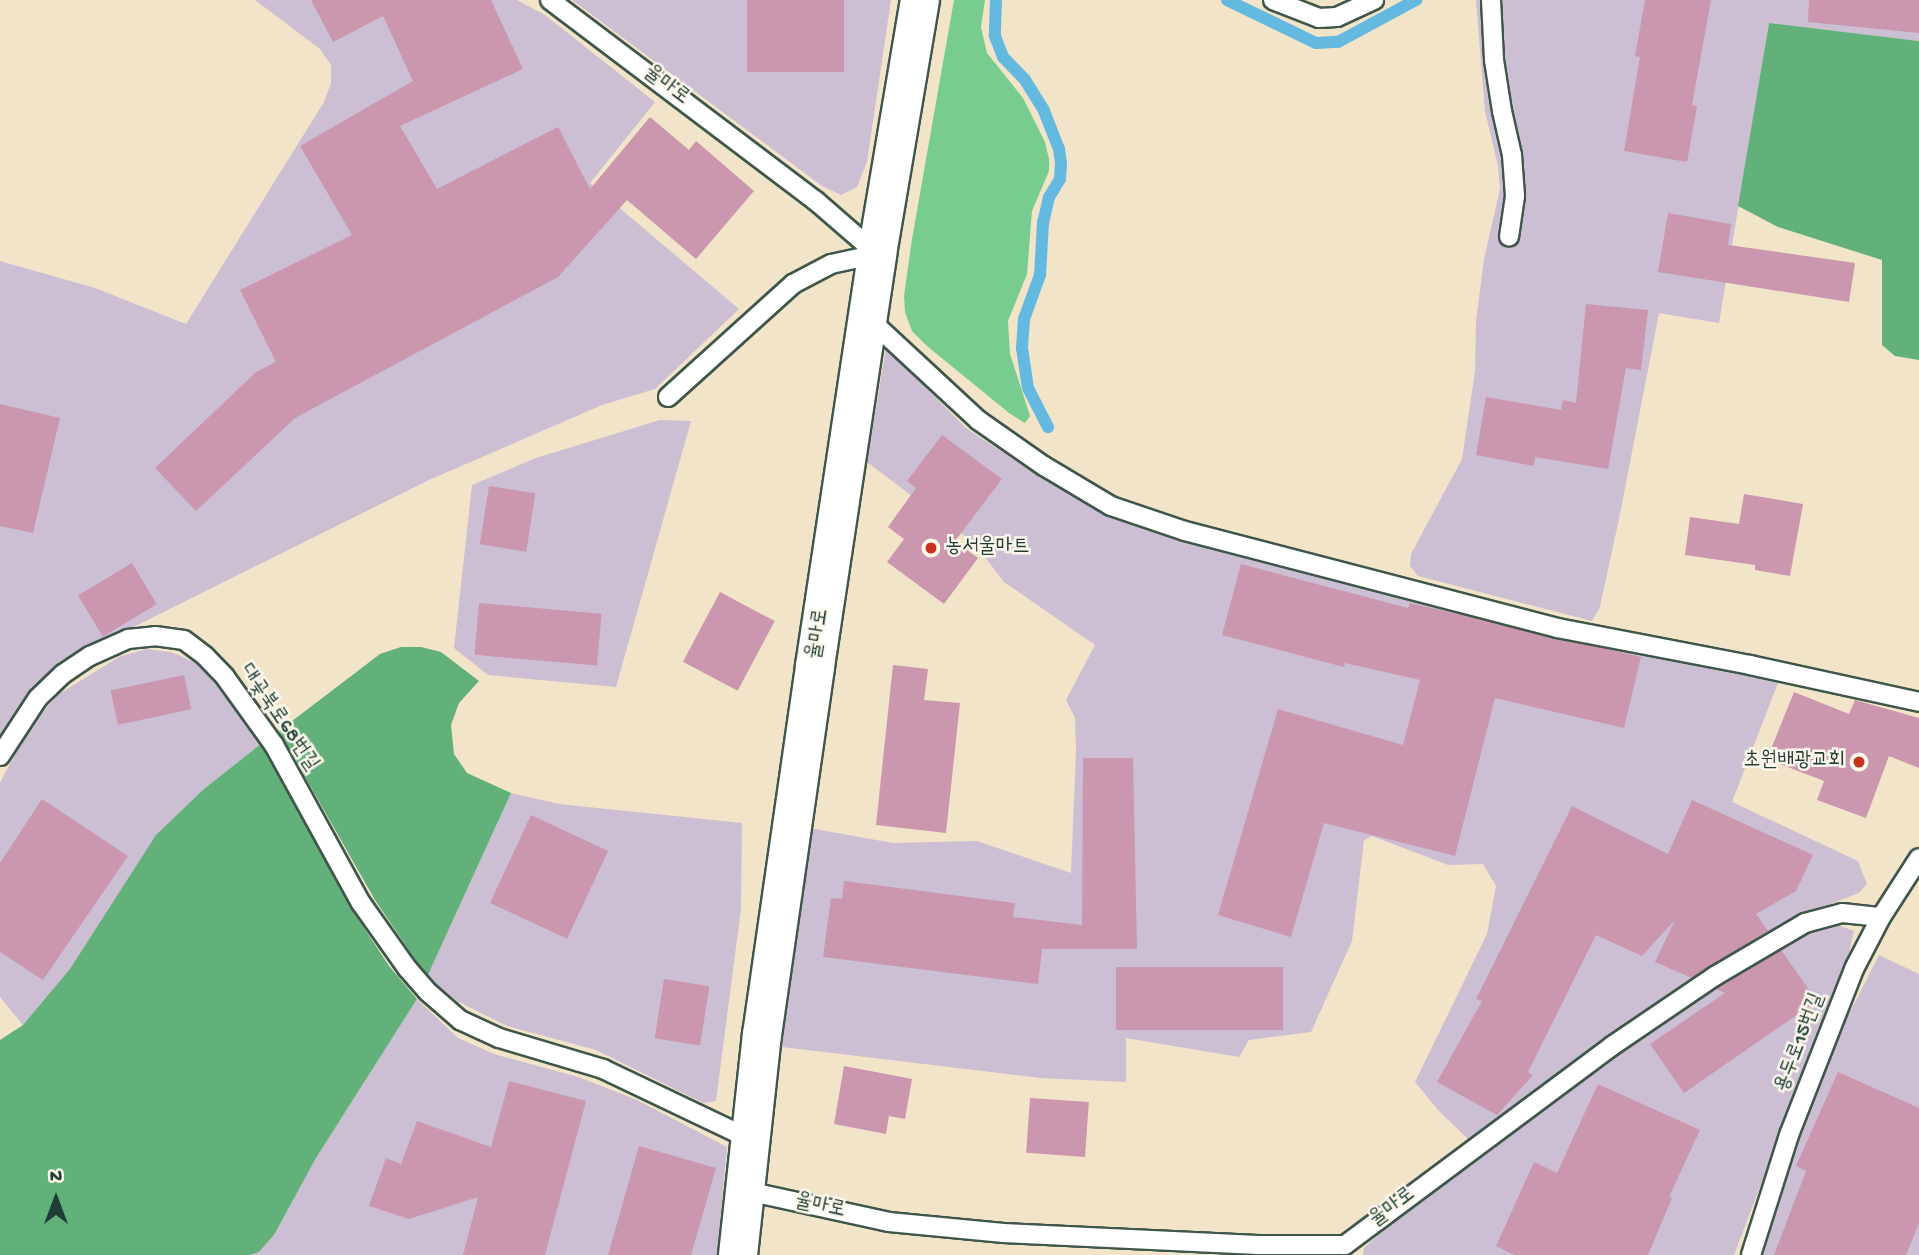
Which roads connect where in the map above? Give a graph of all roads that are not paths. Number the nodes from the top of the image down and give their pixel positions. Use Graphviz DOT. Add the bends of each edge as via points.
graph roads {
  1 [pos="550,0"];
  2 [pos="920,0"];
  3 [pos="1273,0"];
  4 [pos="1374,0"];
  5 [pos="1491,0"];
  6 [pos="1509,237"];
  7 [pos="877,254"];
  8 [pos="867,318"];
  9 [pos="668,397"];
  10 [pos="1919,702"];
  11 [pos="0,756"];
  12 [pos="1919,858"];
  13 [pos="1881,917"];
  14 [pos="752,1140"];
  15 [pos="747,1191"];
  16 [pos="738,1255"];
  17 [pos="1751,1255"];
  1 -- 7 [label="lane, 율마로" via="806,193"];
  2 -- 7 [label="street, 율마로"];
  3 -- 4 [label="lane" via="1319,18 1337,17"];
  5 -- 6 [label="lane" via="1498,86 1513,155 1515,196"];
  7 -- 8 [label="street, 율마로"];
  7 -- 9 [label="lane" via="831,264 793,284"];
  8 -- 10 [label="lane" via="978,420 1111,506 1185,531 1558,628"];
  8 -- 14 [label="street, 율마로" via="762,1035"];
  11 -- 14 [label="lane, 대곶북로68번길" via="38,698 90,656 128,639 184,640 225,677 274,746 361,903 428,992 460,1020 499,1038 603,1069"];
  12 -- 13 [label="lane, 용두로15번길"];
  13 -- 15 [label="lane, 율마로" via="1842,913 1805,923 1716,976 1612,1046 1345,1245 977,1231 889,1223"];
  13 -- 17 [label="lane, 용두로15번길" via="1822,1047"];
  14 -- 15 [label="street, 율마로"];
  15 -- 16 [label="street, 율마로"];
}
